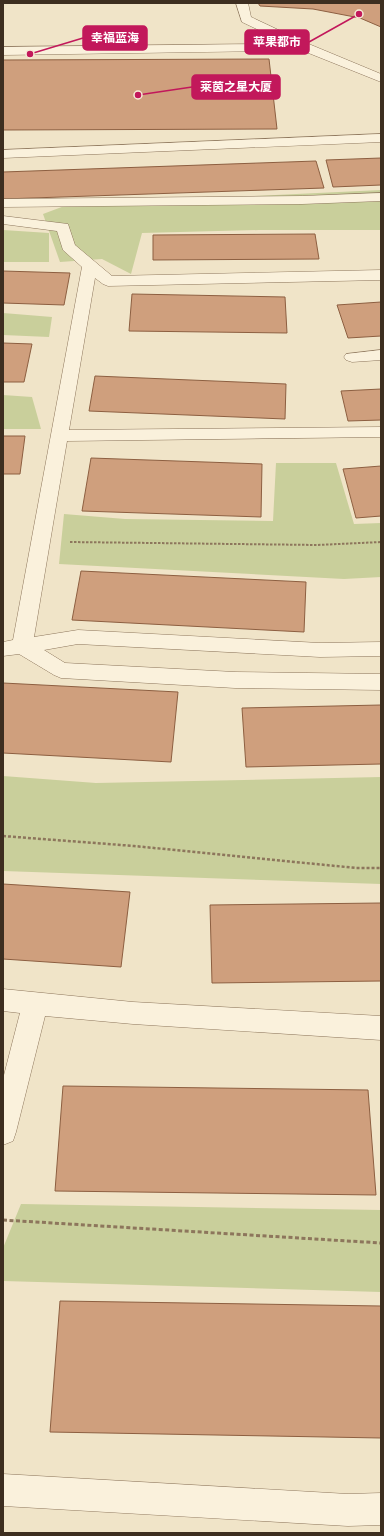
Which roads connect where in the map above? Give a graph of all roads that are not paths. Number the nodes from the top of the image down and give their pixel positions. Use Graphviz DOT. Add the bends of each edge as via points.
graph roads {
  1 [pos="242,3"];
  2 [pos="262,48"];
  3 [pos="3,51"];
  4 [pos="381,78"];
  5 [pos="381,138"];
  6 [pos="3,154"];
  7 [pos="381,197"];
  8 [pos="3,203"];
  9 [pos="3,220"];
  10 [pos="90,265"];
  11 [pos="381,275"];
  12 [pos="381,355"];
  13 [pos="352,357"];
  14 [pos="381,432"];
  15 [pos="60,436"];
  16 [pos="13,648"];
  17 [pos="381,650"];
  18 [pos="381,682"];
  19 [pos="3,1000"];
  20 [pos="35,1003"];
  21 [pos="381,1028"];
  22 [pos="3,1132"];
  23 [pos="3,1490"];
  24 [pos="381,1509"];
  1 -- 4 [label="street" via="246,19 300,46"];
  2 -- 3 [label="street"];
  5 -- 6 [label="street"];
  7 -- 8 [label="street"];
  9 -- 10 [label="street" via="63,227 68,247"];
  10 -- 11 [label="street" via="108,281"];
  10 -- 15 [label="street"];
  12 -- 13 [label="street"];
  14 -- 15 [label="street"];
  15 -- 16 [label="street" via="41,542"];
  16 -- 17 [label="street" via="78,637 320,650"];
  16 -- 18 [label="street" via="61,670 235,680"];
  19 -- 20 [label="street"];
  20 -- 21 [label="street" via="133,1013"];
  20 -- 22 [label="street"];
  23 -- 24 [label="street" via="348,1510"];
}
